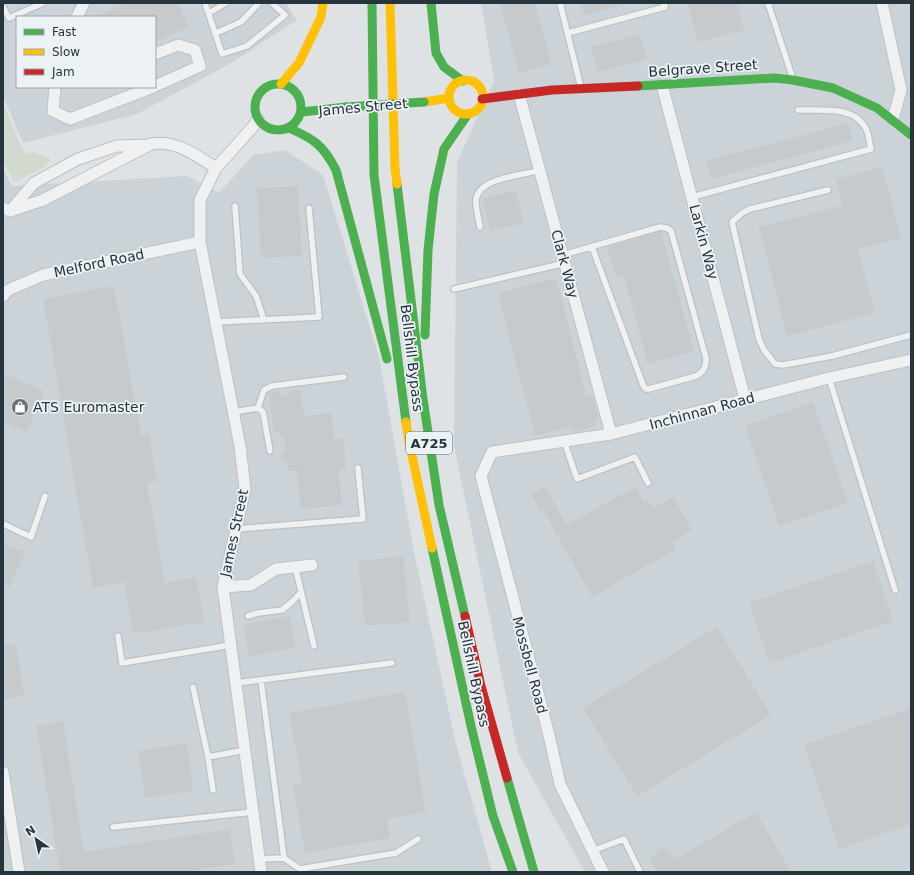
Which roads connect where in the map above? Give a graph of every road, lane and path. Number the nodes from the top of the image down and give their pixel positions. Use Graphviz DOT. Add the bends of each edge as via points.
graph roads {
  1 [pos="43,3"];
  2 [pos="84,3"];
  3 [pos="205,3"];
  4 [pos="226,3"];
  5 [pos="259,3"];
  6 [pos="272,3"];
  7 [pos="323,3"];
  8 [pos="370,3"];
  9 [pos="390,3"];
  10 [pos="431,3"];
  11 [pos="560,3"];
  12 [pos="663,3"];
  13 [pos="768,3"];
  14 [pos="882,3"];
  15 [pos="3,7"];
  16 [pos="209,13"];
  17 [pos="78,16"];
  18 [pos="216,33"];
  19 [pos="568,33"];
  20 [pos="156,54"];
  21 [pos="793,80"];
  22 [pos="463,81"];
  23 [pos="281,84"];
  24 [pos="662,85"];
  25 [pos="156,86"];
  26 [pos="55,88"];
  27 [pos="151,88"];
  28 [pos="581,90"];
  29 [pos="519,94"];
  30 [pos="449,98"];
  31 [pos="482,98"];
  32 [pos="798,110"];
  33 [pos="302,112"];
  34 [pos="468,114"];
  35 [pos="258,119"];
  36 [pos="893,119"];
  37 [pos="289,128"];
  38 [pos="911,135"];
  39 [pos="151,144"];
  40 [pos="216,168"];
  41 [pos="540,170"];
  42 [pos="828,190"];
  43 [pos="692,197"];
  44 [pos="235,206"];
  45 [pos="310,208"];
  46 [pos="6,210"];
  47 [pos="480,227"];
  48 [pos="200,242"];
  49 [pos="592,246"];
  50 [pos="564,259"];
  51 [pos="454,289"];
  52 [pos="3,296"];
  53 [pos="264,320"];
  54 [pos="216,322"];
  55 [pos="911,335"];
  56 [pos="911,360"];
  57 [pos="344,377"];
  58 [pos="829,378"];
  59 [pos="422,399"];
  60 [pos="745,399"];
  61 [pos="258,408"];
  62 [pos="234,412"];
  63 [pos="611,434"];
  64 [pos="564,441"];
  65 [pos="408,442"];
  66 [pos="270,451"];
  67 [pos="492,452"];
  68 [pos="358,468"];
  69 [pos="648,483"];
  70 [pos="45,496"];
  71 [pos="3,524"];
  72 [pos="236,529"];
  73 [pos="312,565"];
  74 [pos="295,566"];
  75 [pos="223,587"];
  76 [pos="895,590"];
  77 [pos="301,592"];
  78 [pos="248,616"];
  79 [pos="118,636"];
  80 [pos="231,645"];
  81 [pos="314,646"];
  82 [pos="392,663"];
  83 [pos="261,680"];
  84 [pos="236,683"];
  85 [pos="193,687"];
  86 [pos="245,750"];
  87 [pos="208,756"];
  88 [pos="3,772"];
  89 [pos="213,790"];
  90 [pos="510,791"];
  91 [pos="253,812"];
  92 [pos="493,816"];
  93 [pos="113,826"];
  94 [pos="418,839"];
  95 [pos="592,851"];
  96 [pos="538,852"];
  97 [pos="284,858"];
  98 [pos="259,859"];
  99 [pos="19,872"];
  100 [pos="261,872"];
  101 [pos="506,872"];
  102 [pos="513,872"];
  103 [pos="534,872"];
  104 [pos="603,872"];
  105 [pos="640,872"];
  1 -- 15 [label="lane" via="9,18"];
  2 -- 17 [label="street"];
  3 -- 16 [label="lane"];
  4 -- 16 [label="lane"];
  5 -- 18 [label="lane" via="241,22"];
  6 -- 18 [label="lane" via="285,15 247,46 222,54"];
  7 -- 23 [label="main road" via="321,17 299,63"];
  8 -- 65 [label="main road, Bellshill Bypass / A725" via="374,176"];
  9 -- 59 [label="main road, Bellshill Bypass / A725" via="395,168"];
  10 -- 22 [label="main road" via="436,52 444,67"];
  11 -- 19 [label="lane"];
  12 -- 19 [label="lane" via="665,8"];
  13 -- 21 [label="lane"];
  14 -- 36 [label="street" via="901,90"];
  16 -- 18 [label="lane"];
  19 -- 28 [label="lane"];
  20 -- 25 [label="street" via="178,45 195,50 200,66"];
  21 -- 24 [label="main road, Belgrave Street" via="774,78"];
  21 -- 36 [label="main road, Belgrave Street" via="833,88 877,108"];
  22 -- 30 [label="main road" via="454,85"];
  22 -- 31 [label="main road" via="477,85"];
  23 -- 33 [label="main road, James Street" via="298,93"];
  23 -- 35 [label="main road" via="272,84 258,95 255,107"];
  24 -- 28 [label="main road, Belgrave Street"];
  24 -- 43 [label="street, Larkin Way"];
  26 -- 27 [label="street" via="53,111 70,119"];
  28 -- 29 [label="main road, Belgrave Street"];
  29 -- 31 [label="main road, Belgrave Street"];
  29 -- 41 [label="street, Clark Way"];
  30 -- 33 [label="main road, James Street, bridge"];
  30 -- 34 [label="main road" via="453,108 462,114"];
  31 -- 34 [label="main road" via="478,109"];
  32 -- 43 [label="lane" via="836,111 853,115 866,128 871,149"];
  33 -- 37 [label="main road, James Street"];
  34 -- 59 [label="main road" via="444,149 434,194 428,250"];
  35 -- 37 [label="main road" via="270,129"];
  35 -- 40 [label="street, James Street"];
  36 -- 38 [label="main road, Belgrave Street"];
  37 -- 65 [label="main road" via="318,142 336,170"];
  39 -- 40 [label="street" via="162,143 186,149"];
  39 -- 46 [label="street" via="44,200"];
  39 -- 46 [label="street" via="117,146 78,159 34,183"];
  40 -- 48 [label="street, James Street" via="200,200"];
  41 -- 47 [label="lane" via="496,181 480,190 475,200"];
  41 -- 50 [label="street, Clark Way"];
  42 -- 55 [label="lane" via="750,209 742,212 732,222 764,350 776,364 783,365 832,356"];
  43 -- 60 [label="street, Larkin Way"];
  44 -- 53 [label="lane" via="240,274 256,296"];
  45 -- 53 [label="lane" via="319,317"];
  48 -- 52 [label="street, Melford Road" via="43,276 8,290"];
  48 -- 54 [label="street, James Street"];
  49 -- 49 [label="lane" via="660,227 671,231 706,358 706,366 701,373 646,389"];
  49 -- 50 [label="lane"];
  50 -- 51 [label="lane"];
  50 -- 63 [label="street, Clark Way"];
  53 -- 54 [label="lane"];
  54 -- 62 [label="street, James Street"];
  56 -- 58 [label="street, Inchinnan Road"];
  57 -- 61 [label="lane" via="272,386 264,390"];
  58 -- 60 [label="street, Inchinnan Road"];
  58 -- 76 [label="lane"];
  59 -- 90 [label="main road, Bellshill Bypass / A725" via="441,513 481,686"];
  60 -- 63 [label="street, Inchinnan Road"];
  61 -- 62 [label="lane"];
  61 -- 66 [label="lane" via="265,415"];
  62 -- 72 [label="street, James Street" via="246,489"];
  63 -- 64 [label="street, Inchinnan Road"];
  64 -- 67 [label="street, Inchinnan Road"];
  64 -- 69 [label="lane" via="577,480 635,457"];
  65 -- 92 [label="main road, Bellshill Bypass / A725"];
  67 -- 95 [label="street, Mossbell Road" via="481,476 560,784"];
  68 -- 72 [label="lane" via="363,519"];
  70 -- 71 [label="lane" via="31,537"];
  72 -- 75 [label="street, James Street"];
  73 -- 74 [label="street"];
  74 -- 75 [label="street" via="276,568 251,585"];
  74 -- 77 [label="lane"];
  75 -- 80 [label="street, James Street"];
  77 -- 78 [label="lane" via="282,610"];
  77 -- 81 [label="lane"];
  79 -- 80 [label="lane" via="122,663"];
  80 -- 84 [label="street, James Street"];
  82 -- 83 [label="lane"];
  83 -- 84 [label="lane"];
  83 -- 97 [label="lane"];
  84 -- 86 [label="street, James Street"];
  85 -- 87 [label="lane"];
  86 -- 87 [label="lane"];
  86 -- 91 [label="street, James Street"];
  87 -- 89 [label="lane"];
  88 -- 99 [label="street"];
  90 -- 96 [label="main road"];
  90 -- 103 [label="main road, Bellshill Bypass / A725"];
  91 -- 93 [label="lane"];
  91 -- 98 [label="street, James Street"];
  92 -- 101 [label="main road, A725"];
  92 -- 102 [label="main road, Bellshill Bypass / A725"];
  94 -- 97 [label="lane" via="396,853 300,869"];
  95 -- 104 [label="street, Mossbell Road"];
  95 -- 105 [label="lane" via="624,839"];
  97 -- 98 [label="lane"];
  98 -- 100 [label="street, James Street"];
}
